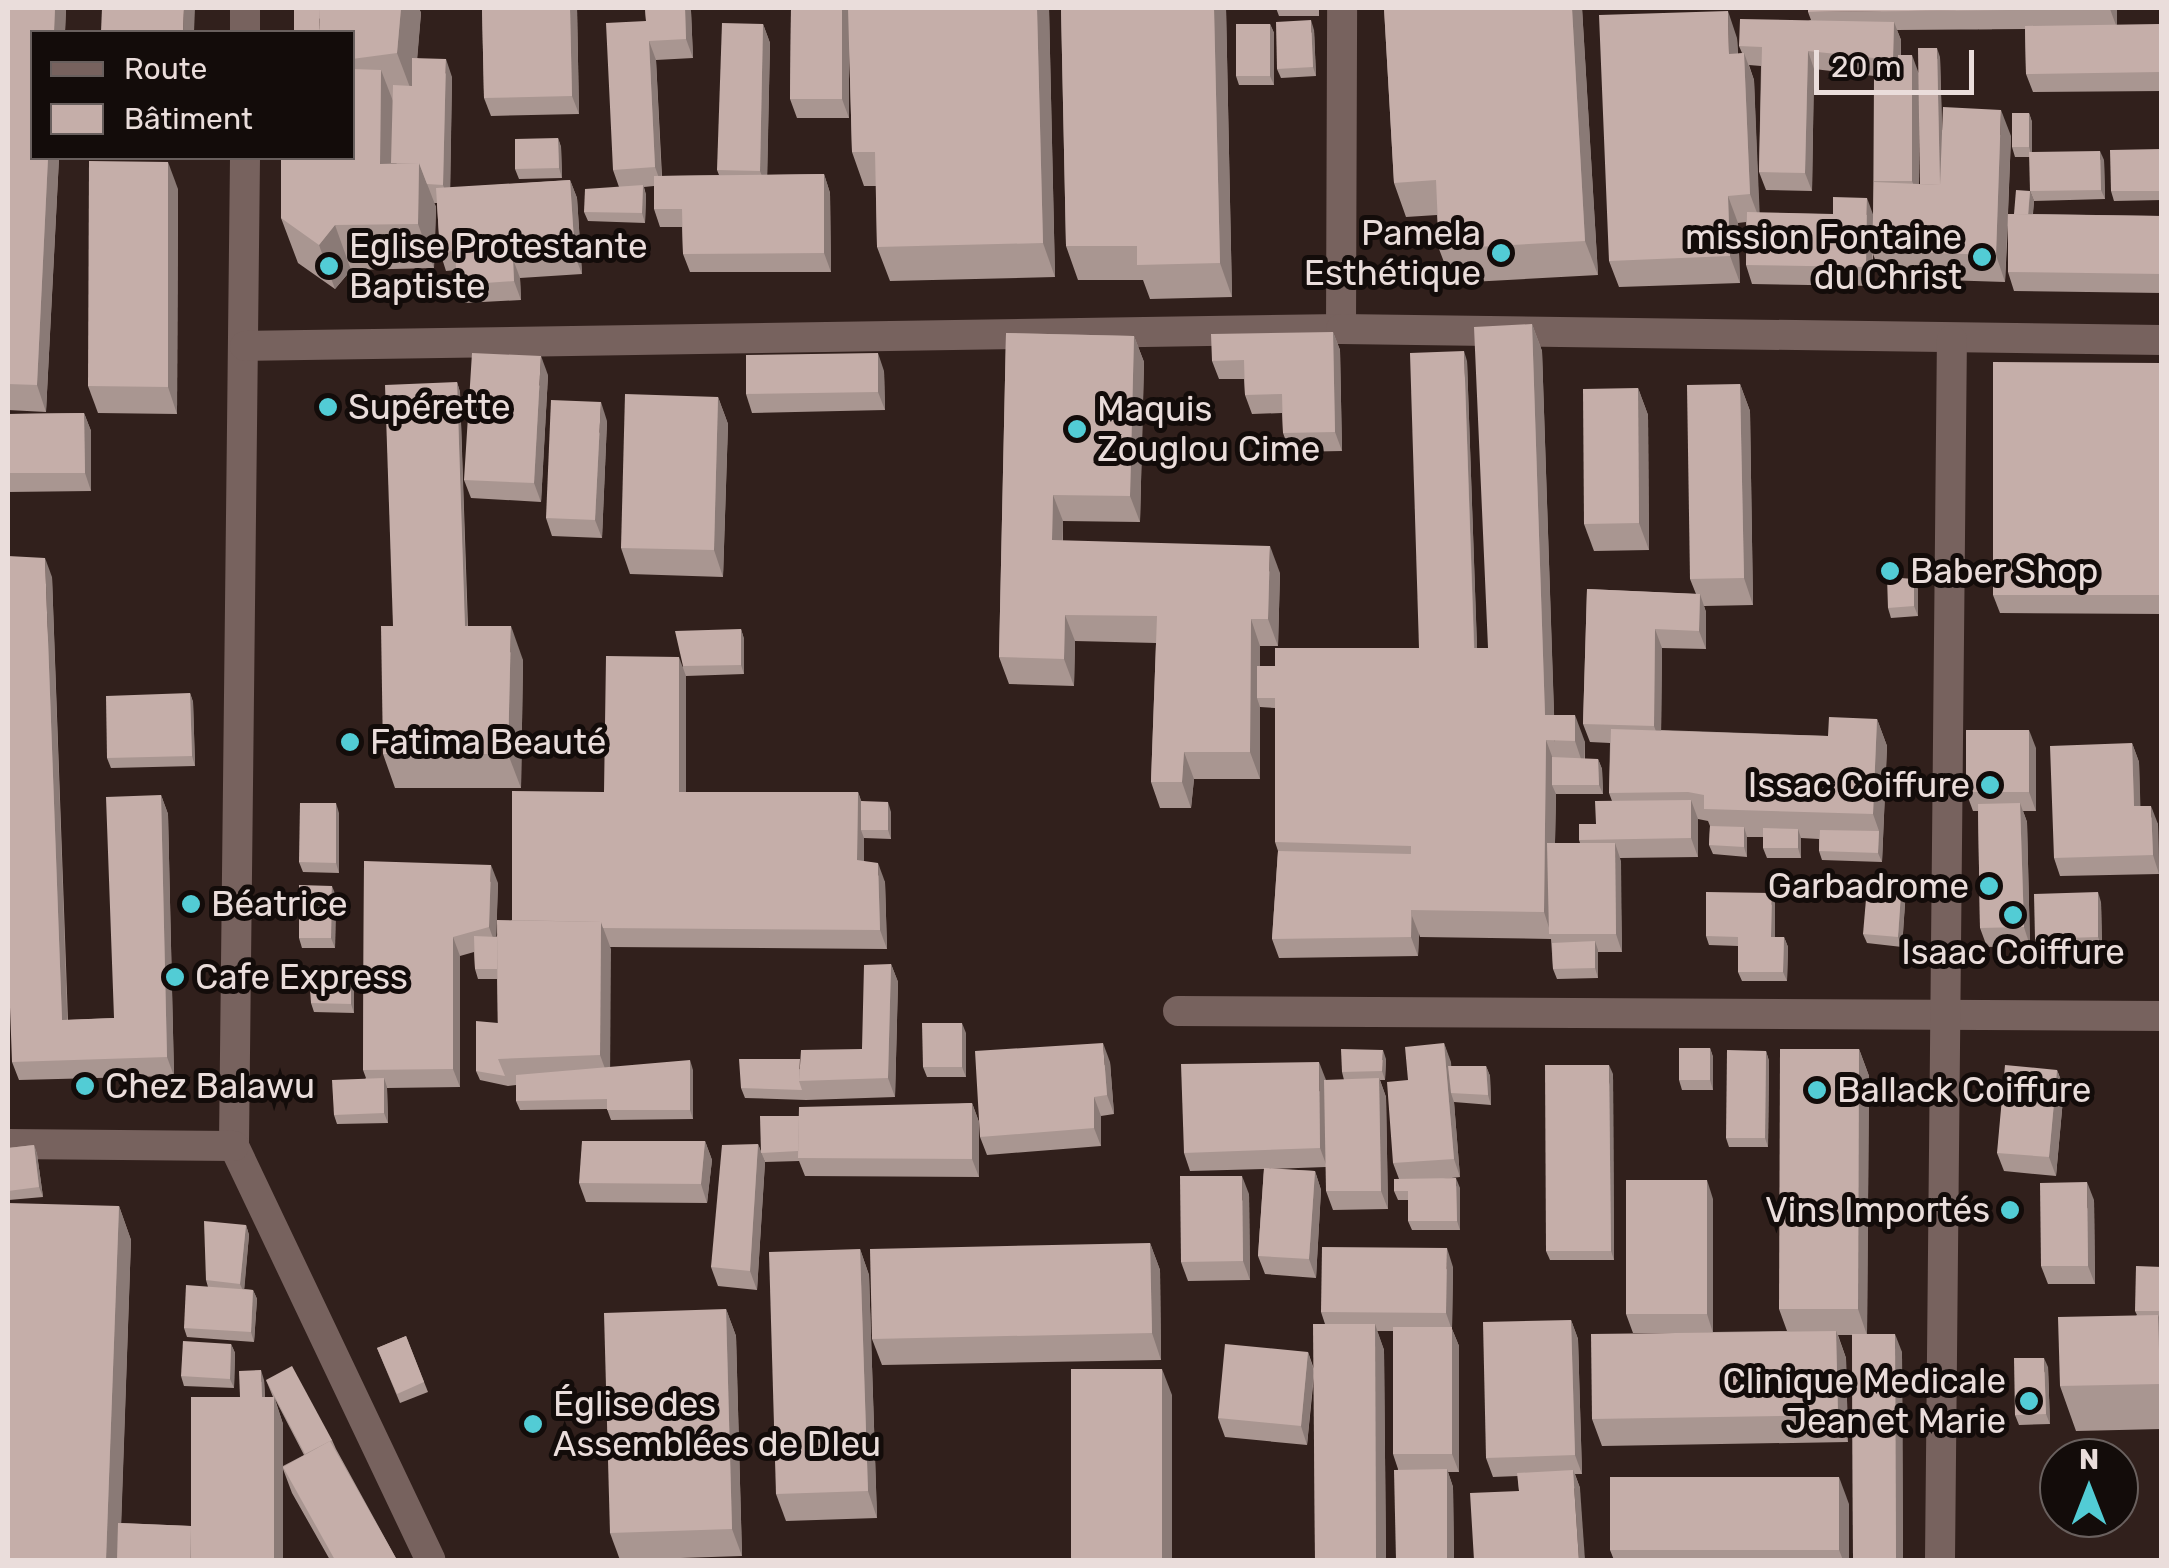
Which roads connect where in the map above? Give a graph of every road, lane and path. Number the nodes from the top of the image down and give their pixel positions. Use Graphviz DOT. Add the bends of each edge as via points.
graph roads {
  1 [pos="1342,8"];
  2 [pos="245,160"];
  3 [pos="1341,329"];
  4 [pos="1952,340"];
  5 [pos="2162,340"];
  6 [pos="244,346"];
  7 [pos="1178,1010"];
  8 [pos="1940,1015"];
  9 [pos="2162,1016"];
  10 [pos="8,1144"];
  11 [pos="234,1146"];
  12 [pos="430,1560"];
  13 [pos="1940,1560"];
  1 -- 3 [label="street"];
  2 -- 6 [label="street"];
  3 -- 4 [label="street"];
  3 -- 6 [label="street"];
  4 -- 5 [label="street"];
  4 -- 8 [label="street"];
  6 -- 11 [label="street"];
  7 -- 8 [label="street"];
  8 -- 9 [label="street"];
  8 -- 13 [label="street"];
  10 -- 11 [label="street"];
  11 -- 12 [label="street"];
}
